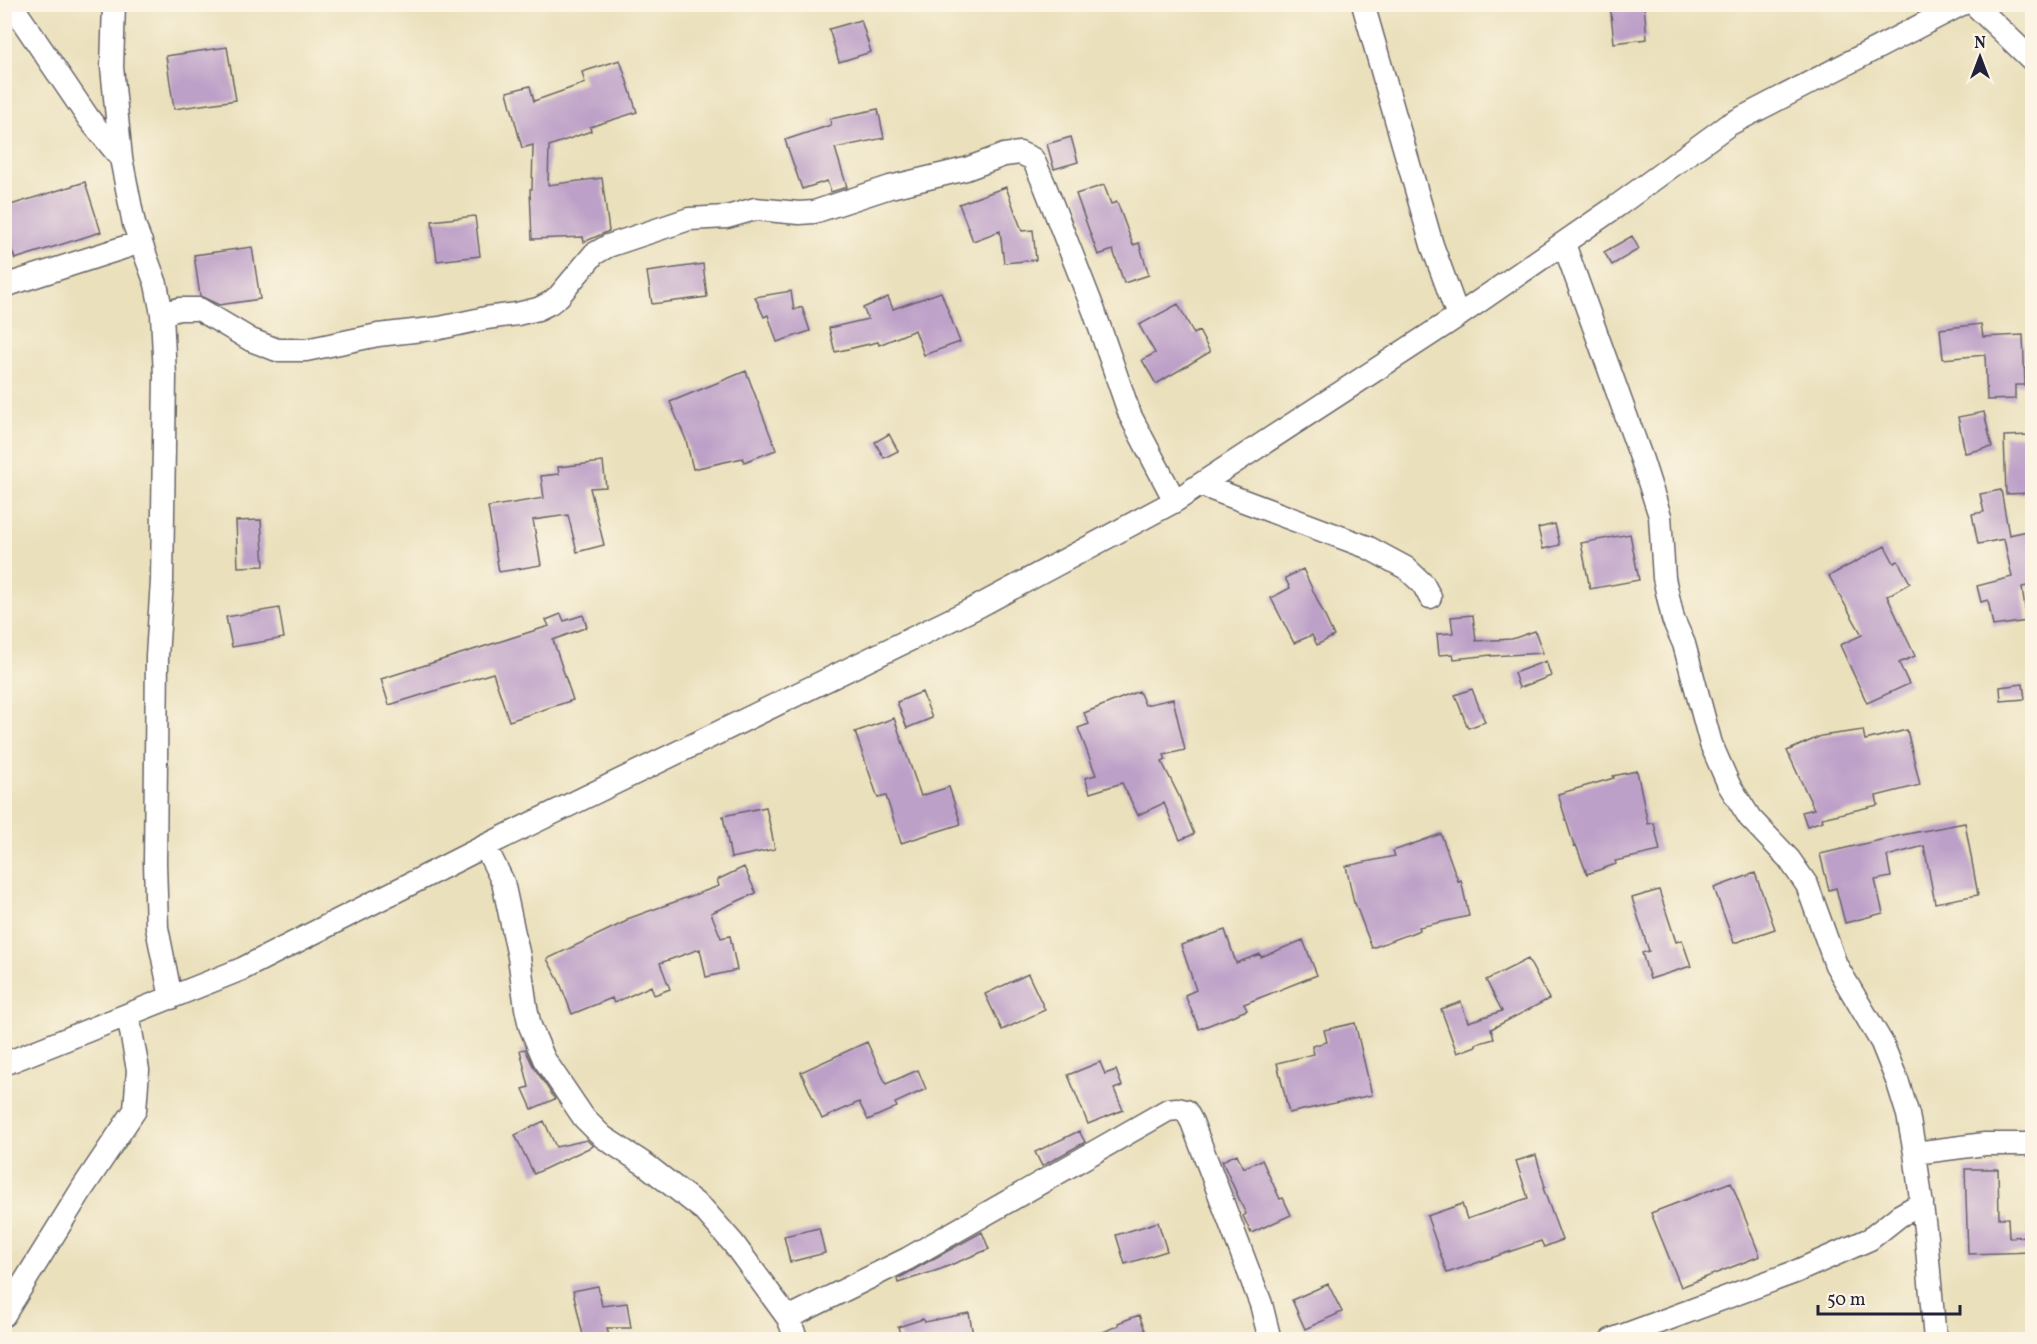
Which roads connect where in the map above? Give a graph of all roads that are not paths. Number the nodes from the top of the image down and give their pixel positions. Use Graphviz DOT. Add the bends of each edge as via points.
graph roads {
  1 [pos="11,4"];
  2 [pos="114,4"];
  3 [pos="1363,4"];
  4 [pos="1962,4"];
  5 [pos="1974,4"];
  6 [pos="2032,60"];
  7 [pos="121,158"];
  8 [pos="141,242"];
  9 [pos="1563,244"];
  10 [pos="4,286"];
  11 [pos="162,314"];
  12 [pos="1458,316"];
  13 [pos="1201,485"];
  14 [pos="1175,501"];
  15 [pos="1430,597"];
  16 [pos="485,846"];
  17 [pos="171,998"];
  18 [pos="128,1016"];
  19 [pos="4,1064"];
  20 [pos="2032,1144"];
  21 [pos="1915,1153"];
  22 [pos="1922,1203"];
  23 [pos="4,1315"];
  24 [pos="788,1318"];
  25 [pos="797,1340"];
  26 [pos="1270,1340"];
  27 [pos="1611,1340"];
  28 [pos="1935,1340"];
  1 -- 7 [label="street"];
  2 -- 7 [label="street" via="112,67"];
  3 -- 12 [label="street" via="1432,245"];
  4 -- 9 [label="street" via="1728,126"];
  5 -- 6 [label="street"];
  7 -- 8 [label="street"];
  8 -- 10 [label="street"];
  8 -- 11 [label="street"];
  9 -- 12 [label="street"];
  9 -- 21 [label="street" via="1660,516 1664,578 1673,619 1684,644 1711,744 1729,785 1750,818 1808,885 1836,965 1882,1043 1898,1083"];
  11 -- 14 [label="street" via="199,309 251,340 277,350 306,350 517,314 550,303 594,254 608,246 689,219 727,217 755,209 814,212 1020,153 1033,159 1094,311 1130,415"];
  11 -- 17 [label="street" via="165,376 156,874 157,928"];
  12 -- 13 [label="street"];
  13 -- 14 [label="street"];
  13 -- 15 [label="street" via="1367,547 1406,568"];
  14 -- 16 [label="street" via="979,606"];
  16 -- 17 [label="street" via="242,969"];
  16 -- 24 [label="street" via="502,882 530,1026 544,1059 584,1118 603,1137 704,1210"];
  17 -- 18 [label="street"];
  18 -- 19 [label="street"];
  18 -- 23 [label="street" via="138,1070 135,1110"];
  20 -- 21 [label="street" via="1985,1144"];
  21 -- 22 [label="street"];
  22 -- 27 [label="street" via="1870,1239 1806,1268"];
  22 -- 28 [label="street"];
  24 -- 25 [label="street"];
  24 -- 26 [label="street" via="907,1259 1168,1110 1177,1109 1185,1111 1192,1122 1261,1304"];
}
